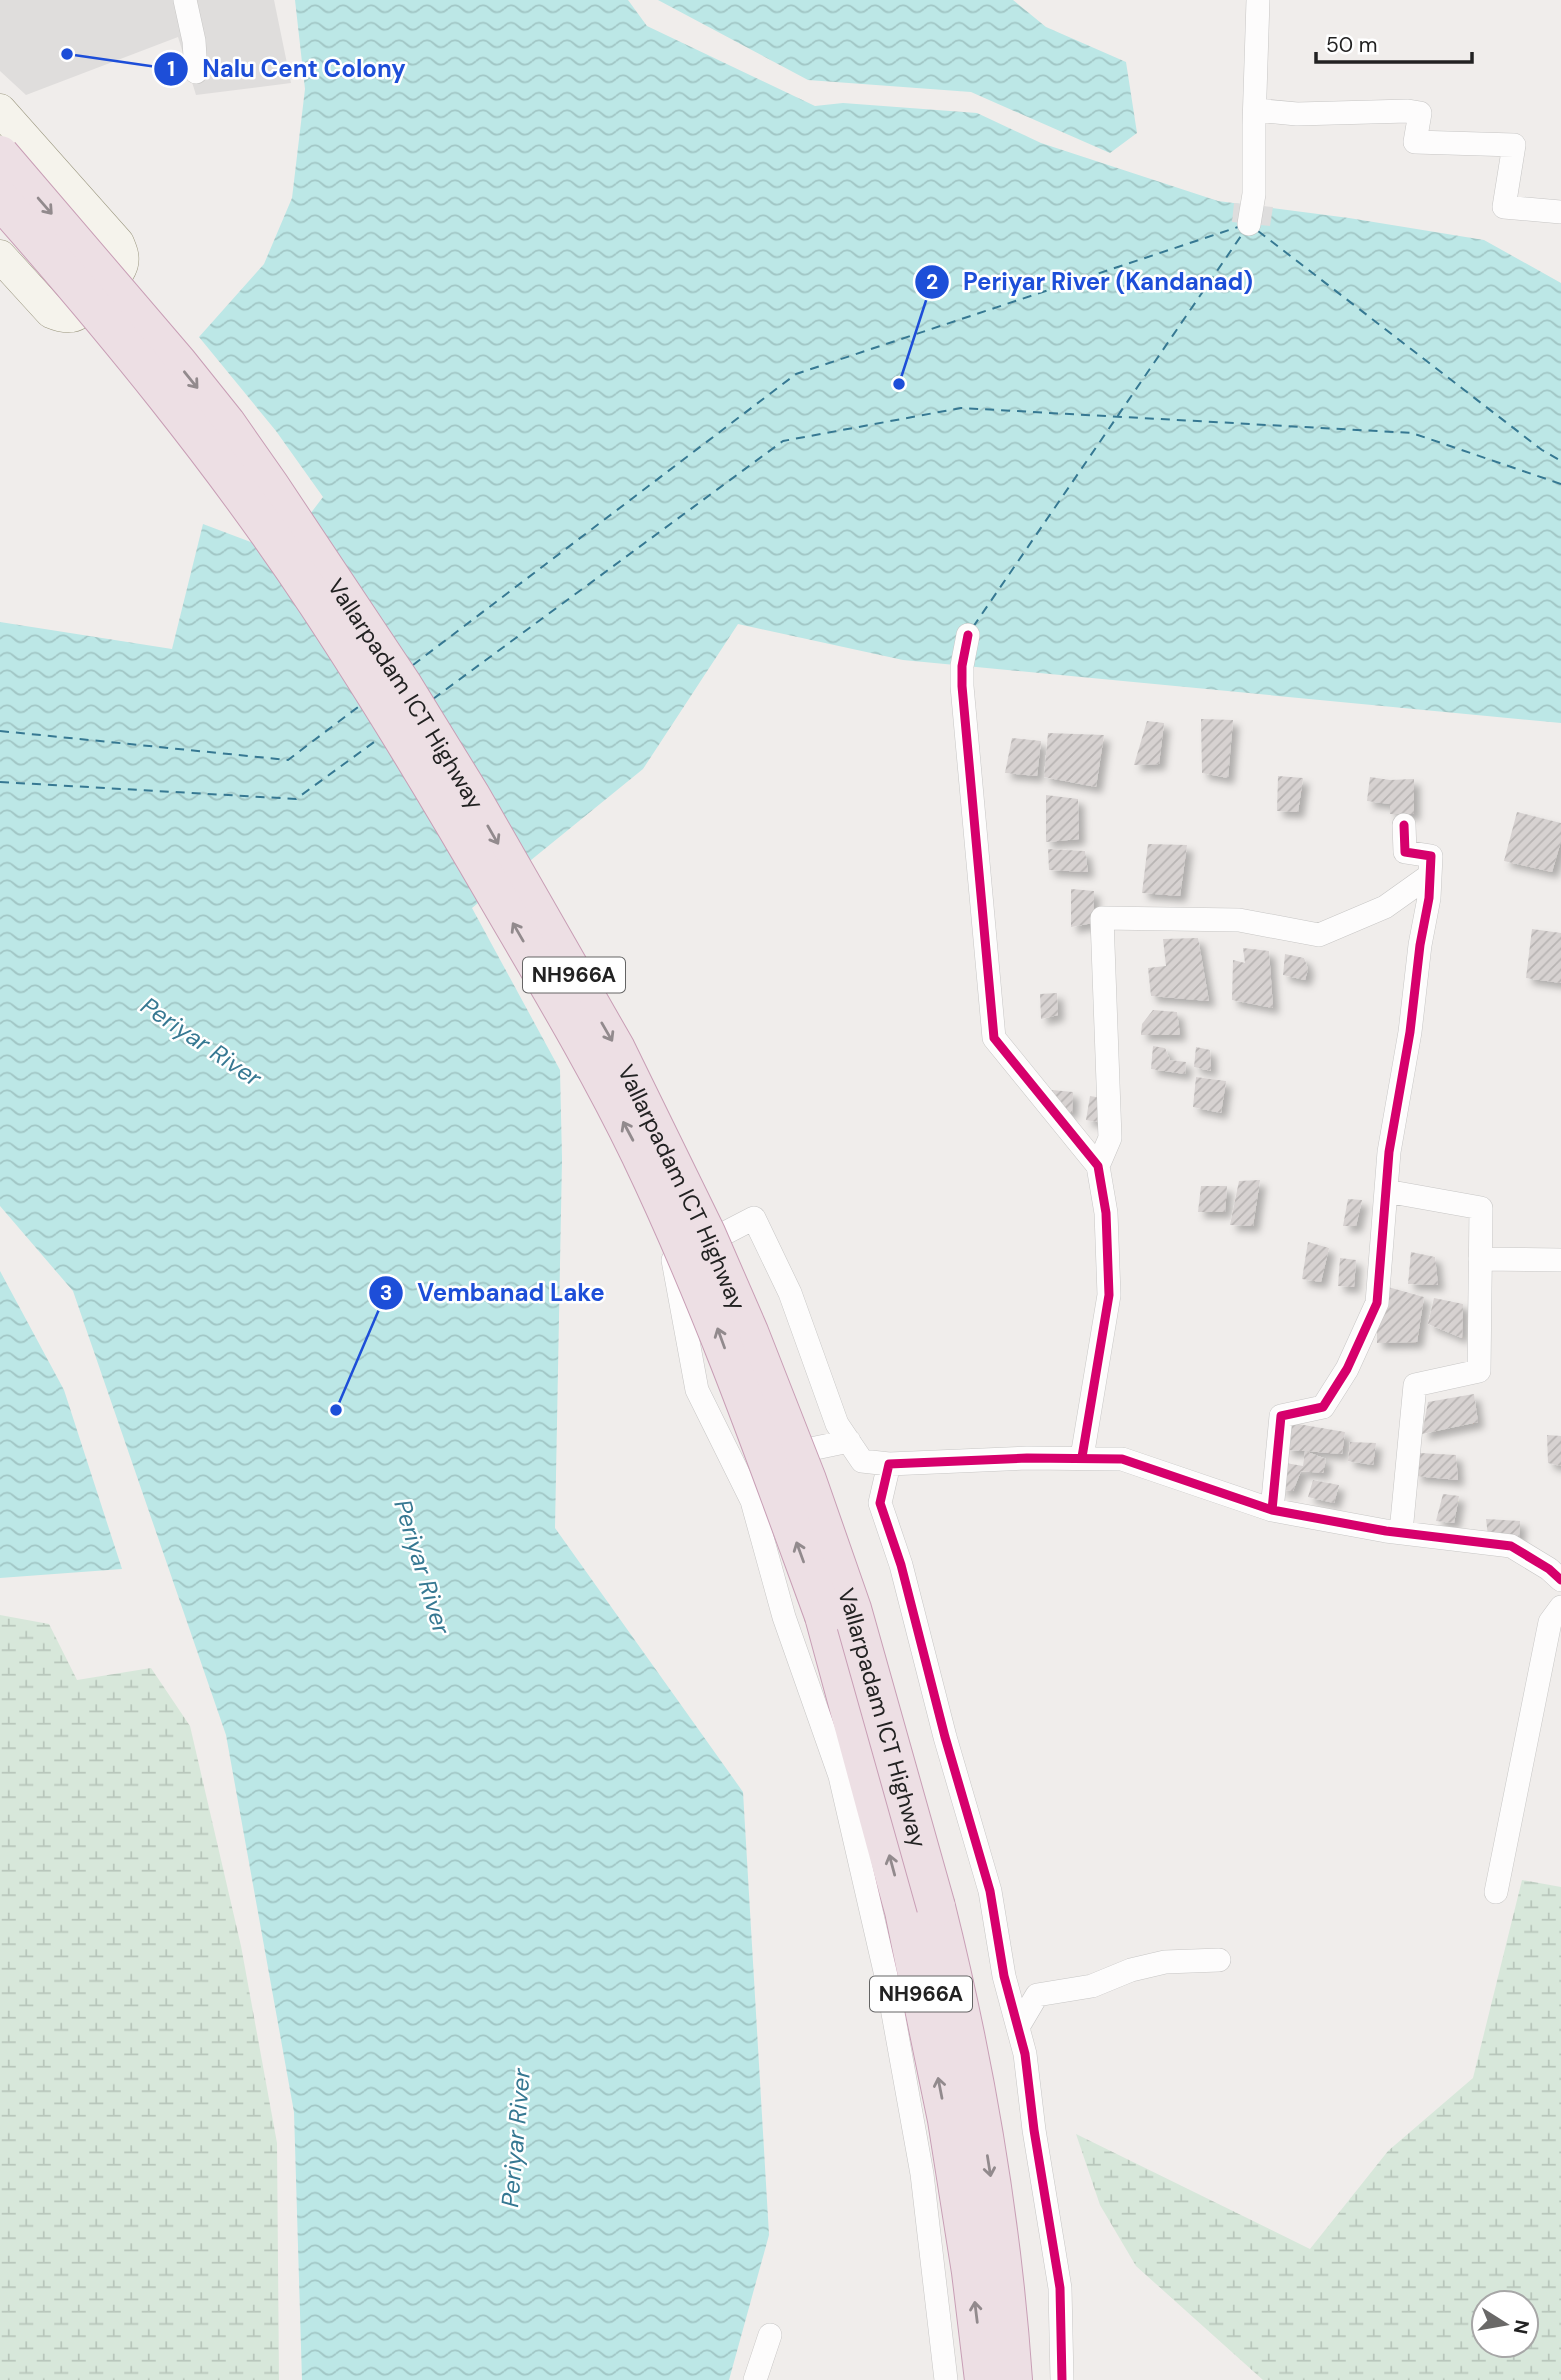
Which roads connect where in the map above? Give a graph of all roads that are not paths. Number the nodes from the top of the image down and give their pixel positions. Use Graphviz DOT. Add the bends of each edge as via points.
graph roads {
  1 [pos="186,0"];
  2 [pos="1258,0"];
  3 [pos="196,72"];
  4 [pos="0,110"];
  5 [pos="1255,110"];
  6 [pos="0,155"];
  7 [pos="0,199"];
  8 [pos="1561,212"];
  9 [pos="1249,224"];
  10 [pos="0,256"];
  11 [pos="968,635"];
  12 [pos="1404,825"];
  13 [pos="1430,875"];
  14 [pos="1098,1166"];
  15 [pos="1386,1191"];
  16 [pos="1480,1259"];
  17 [pos="1561,1260"];
  18 [pos="849,1441"];
  19 [pos="1082,1457"];
  20 [pos="889,1464"];
  21 [pos="734,1465"];
  22 [pos="1272,1510"];
  23 [pos="1401,1532"];
  24 [pos="1561,1580"];
  25 [pos="1561,1607"];
  26 [pos="1496,1892"];
  27 [pos="1219,1960"];
  28 [pos="1018,2027"];
  29 [pos="770,2335"];
  30 [pos="755,2380"];
  31 [pos="946,2380"];
  32 [pos="984,2380"];
  33 [pos="1013,2380"];
  34 [pos="1062,2380"];
  1 -- 3 [label="street"];
  2 -- 5 [label="street"];
  4 -- 10 [label="street" via="118,243 123,261 120,272 82,313 60,316 51,312"];
  5 -- 8 [label="street" via="1420,113 1415,142 1514,145 1504,207"];
  5 -- 9 [label="street"];
  6 -- 33 [label="highway, Vallarpadam ICT Highway / NH966A, one-way, bridge" via="226,423 340,587 471,796 616,1049 706,1233 807,1480 852,1609 936,1907 982,2121 1001,2246"];
  32 -- 7 [label="highway, Vallarpadam ICT Highway / NH966A, one-way, bridge" via="947,2120 904,1911 824,1616 715,1322 639,1152 566,1014 438,795 316,602 230,481"];
  11 -- 14 [label="street" via="962,686 994,1038"];
  12 -- 13 [label="street" via="1405,852 1431,856"];
  13 -- 14 [label="street" via="1385,907 1319,935 1239,919 1102,918 1110,1138"];
  13 -- 15 [label="street"];
  14 -- 19 [label="street" via="1106,1213 1109,1295"];
  15 -- 16 [label="street" via="1481,1208"];
  15 -- 22 [label="street" via="1377,1303 1324,1407 1281,1416"];
  16 -- 17 [label="street"];
  16 -- 23 [label="street" via="1479,1371 1415,1385"];
  18 -- 20 [label="street" via="862,1461"];
  18 -- 21 [label="street"];
  18 -- 21 [label="street" via="837,1424 790,1293 754,1218 673,1260 696,1390"];
  19 -- 20 [label="street"];
  19 -- 22 [label="street" via="1122,1459"];
  20 -- 28 [label="street" via="880,1503 990,1891"];
  21 -- 31 [label="street" via="752,1502 784,1617 840,1776 887,1980 922,2174"];
  22 -- 23 [label="street"];
  23 -- 24 [label="street" via="1511,1546"];
  25 -- 26 [label="street" via="1550,1622"];
  27 -- 28 [label="street" via="1165,1962 1092,1986 1037,1995"];
  28 -- 34 [label="street" via="1060,2288"];
  29 -- 30 [label="street"];
}
